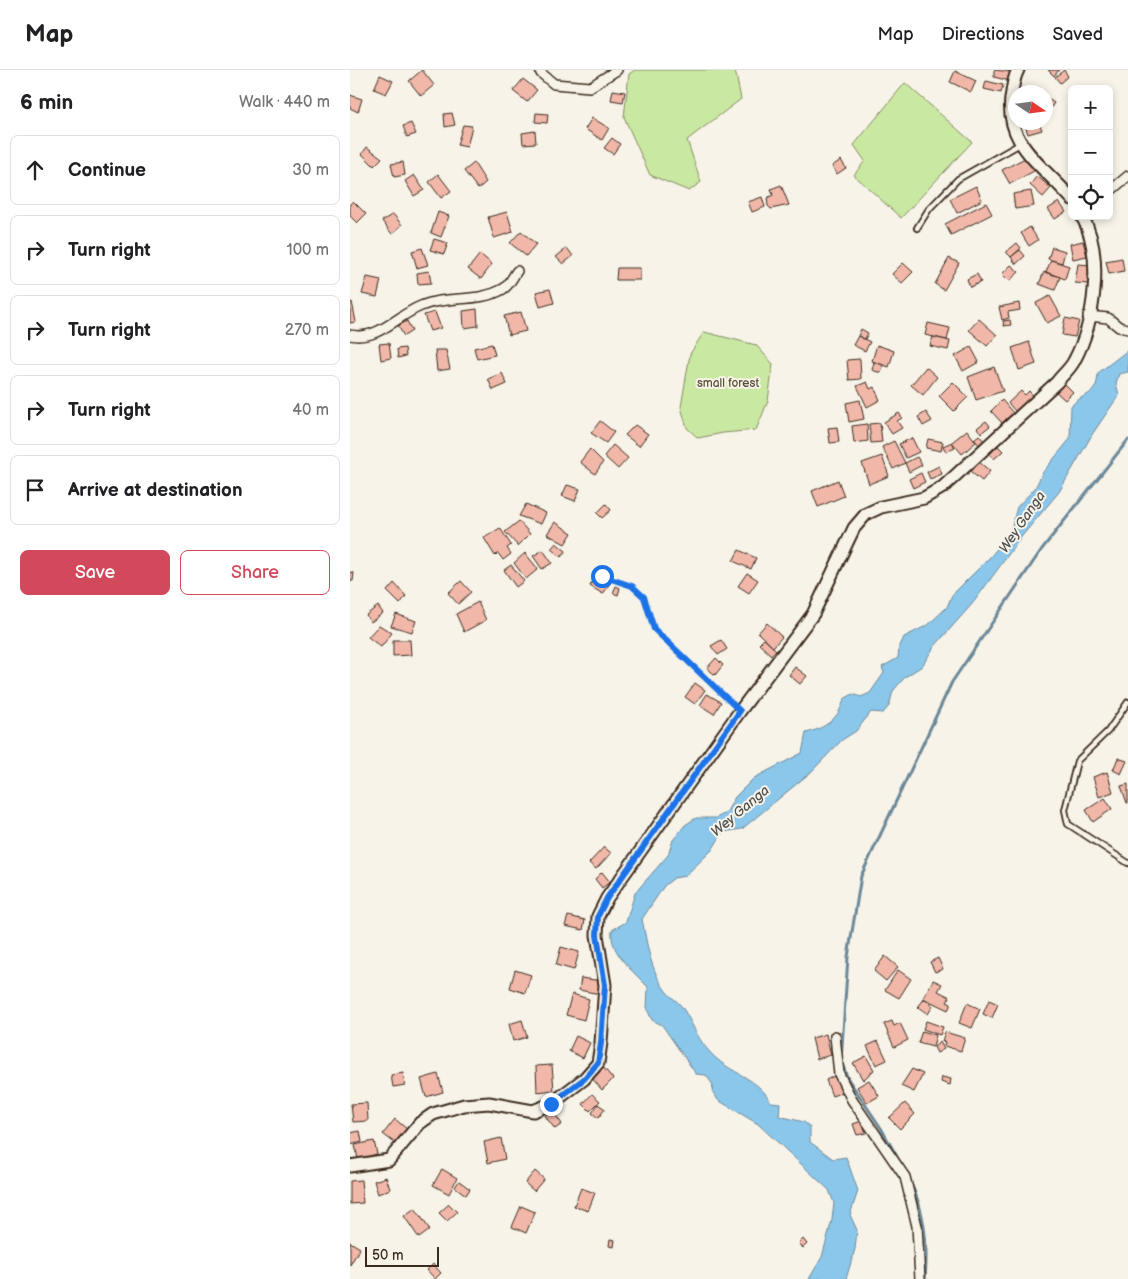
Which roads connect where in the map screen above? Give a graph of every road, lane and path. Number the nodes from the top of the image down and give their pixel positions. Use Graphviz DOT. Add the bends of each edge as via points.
graph roads {
  1 [pos="540,70"];
  2 [pos="617,70"];
  3 [pos="1018,70"];
  4 [pos="1020,144"];
  5 [pos="1128,176"];
  6 [pos="1113,189"];
  7 [pos="1068,195"];
  8 [pos="1084,220"];
  9 [pos="917,228"];
  10 [pos="517,271"];
  11 [pos="1088,316"];
  12 [pos="1128,329"];
  13 [pos="350,335"];
  14 [pos="602,576"];
  15 [pos="1128,702"];
  16 [pos="740,711"];
  17 [pos="1128,863"];
  18 [pos="835,1036"];
  19 [pos="350,1166"];
  20 [pos="920,1279"];
  1 -- 2 [label="street" via="554,84 590,87"];
  3 -- 4 [label="street" via="1010,101 1010,123"];
  4 -- 7 [label="street"];
  4 -- 9 [label="lane" via="958,179 929,209"];
  5 -- 6 [label="street"];
  8 -- 11 [label="street" via="1094,254 1095,282"];
  10 -- 13 [label="street" via="505,288 482,296 423,305 378,332 363,338"];
  11 -- 12 [label="street" via="1108,318 1119,327"];
  11 -- 16 [label="street" via="1083,341 1073,363 1057,382 943,487 924,498 881,507 866,514 854,528 813,614"];
  14 -- 16 [label="path" via="632,586 644,597 654,629"];
  15 -- 17 [label="lane" via="1108,731 1077,762 1065,810 1068,824"];
  16 -- 19 [label="street" via="607,898 598,916 597,935 605,985 598,1063 584,1079 551,1104 533,1110 489,1102 433,1114 420,1123 389,1160"];
  18 -- 20 [label="street" via="839,1074 852,1100 905,1177 917,1226"];
}
